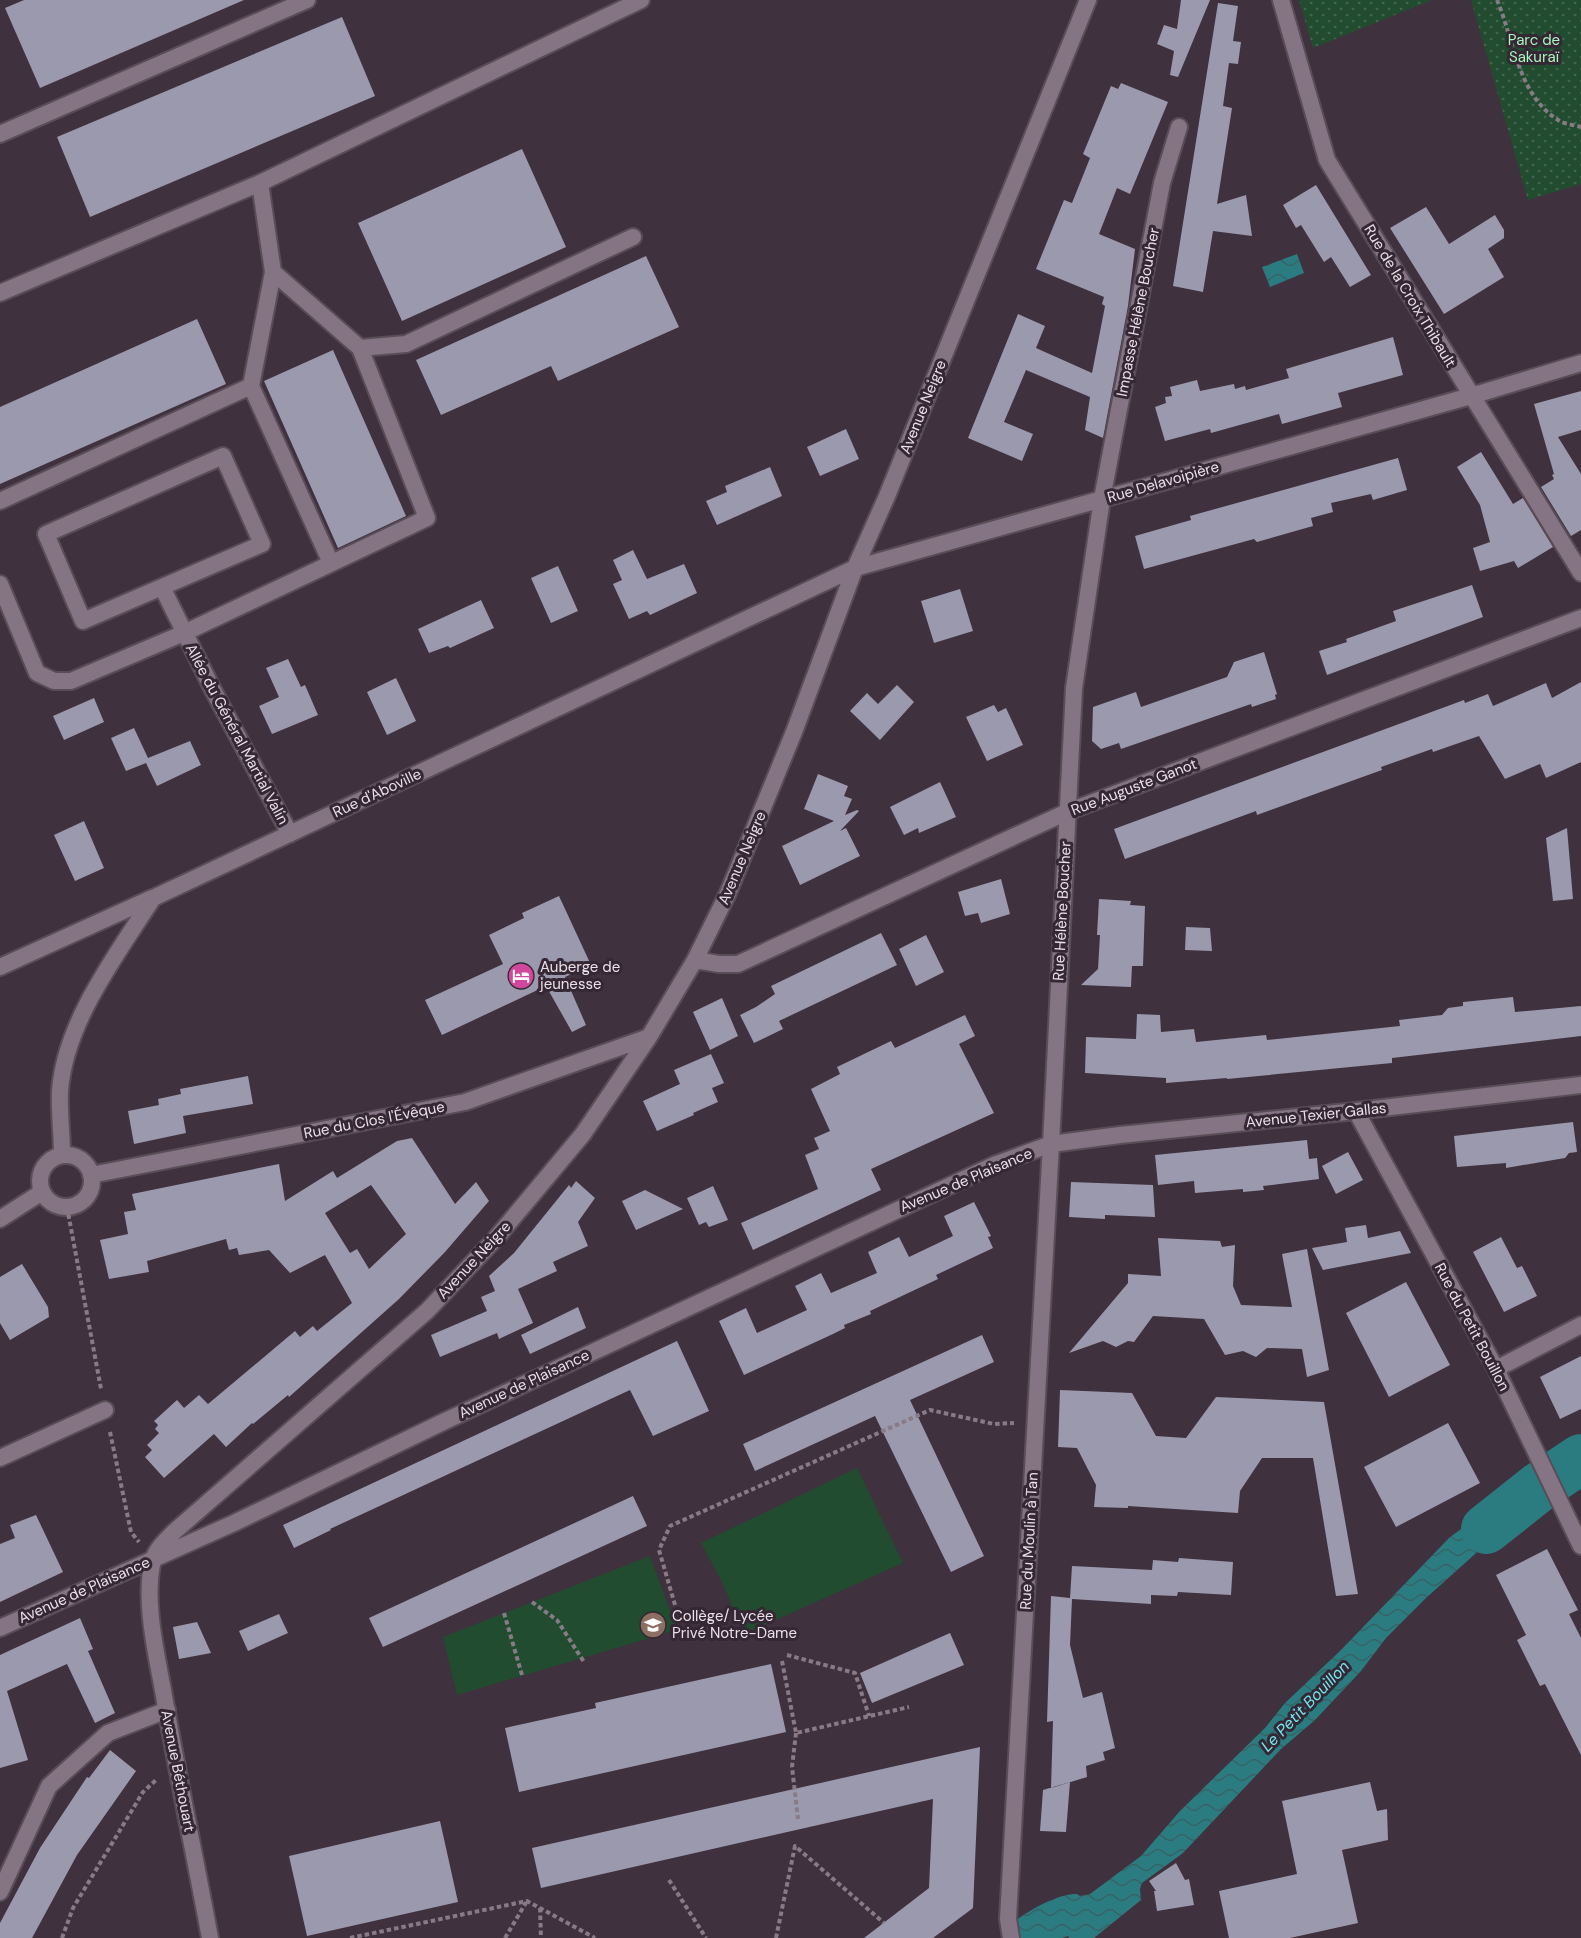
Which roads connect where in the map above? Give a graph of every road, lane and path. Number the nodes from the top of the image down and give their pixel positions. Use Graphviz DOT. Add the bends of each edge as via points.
graph roads {
  1 [pos="307,0"];
  2 [pos="640,0"];
  3 [pos="1088,0"];
  4 [pos="1281,0"];
  5 [pos="1497,0"];
  6 [pos="1179,127"];
  7 [pos="1581,127"];
  8 [pos="0,134"];
  9 [pos="260,183"];
  10 [pos="633,237"];
  11 [pos="273,272"];
  12 [pos="0,293"];
  13 [pos="360,348"];
  14 [pos="1581,363"];
  15 [pos="251,386"];
  16 [pos="1472,396"];
  17 [pos="1102,499"];
  18 [pos="0,501"];
  19 [pos="331,564"];
  20 [pos="855,568"];
  21 [pos="1581,573"];
  22 [pos="0,584"];
  23 [pos="162,587"];
  24 [pos="1581,618"];
  25 [pos="184,633"];
  26 [pos="1067,812"];
  27 [pos="290,834"];
  28 [pos="153,898"];
  29 [pos="695,960"];
  30 [pos="0,967"];
  31 [pos="649,1037"];
  32 [pos="1581,1085"];
  33 [pos="1356,1111"];
  34 [pos="1051,1144"];
  35 [pos="62,1155"];
  36 [pos="91,1175"];
  37 [pos="42,1192"];
  38 [pos="0,1219"];
  39 [pos="1581,1325"];
  40 [pos="1496,1369"];
  41 [pos="105,1410"];
  42 [pos="1036,1422"];
  43 [pos="0,1458"];
  44 [pos="1581,1546"];
  45 [pos="153,1559"];
  46 [pos="532,1602"];
  47 [pos="675,1605"];
  48 [pos="504,1613"];
  49 [pos="0,1628"];
  50 [pos="787,1655"];
  51 [pos="782,1661"];
  52 [pos="584,1662"];
  53 [pos="522,1676"];
  54 [pos="909,1707"];
  55 [pos="167,1710"];
  56 [pos="869,1716"];
  57 [pos="796,1733"];
  58 [pos="176,1762"];
  59 [pos="798,1819"];
  60 [pos="669,1880"];
  61 [pos="0,1892"];
  62 [pos="527,1901"];
  63 [pos="540,1908"];
  64 [pos="884,1923"];
  65 [pos="62,1938"];
  66 [pos="210,1938"];
  67 [pos="350,1938"];
  68 [pos="505,1938"];
  69 [pos="541,1938"];
  70 [pos="595,1938"];
  71 [pos="706,1938"];
  72 [pos="776,1938"];
  73 [pos="1011,1938"];
  1 -- 8 [label="street"];
  2 -- 9 [label="street"];
  3 -- 20 [label="street, Avenue Neigre"];
  4 -- 16 [label="street, Rue de la Croix Thibault" via="1327,160"];
  5 -- 7 [label="path" via="1534,97 1559,121"];
  6 -- 17 [label="street, Impasse Hélène Boucher" via="1162,183"];
  9 -- 11 [label="street"];
  9 -- 12 [label="street"];
  10 -- 13 [label="street" via="406,344"];
  11 -- 13 [label="street"];
  11 -- 15 [label="street"];
  13 -- 19 [label="street" via="427,518"];
  14 -- 16 [label="street, Rue Delavoipière"];
  15 -- 18 [label="street"];
  15 -- 19 [label="street"];
  16 -- 17 [label="street, Rue Delavoipière"];
  16 -- 21 [label="street, Rue de la Croix Thibault"];
  17 -- 20 [label="street, Rue Delavoipière"];
  17 -- 26 [label="street, Rue Hélène Boucher" via="1074,688"];
  19 -- 25 [label="street"];
  20 -- 27 [label="street, Rue d'Aboville"];
  20 -- 29 [label="street, Avenue Neigre" via="794,732 728,893"];
  22 -- 25 [label="street" via="37,673 54,681 71,681"];
  23 -- 23 [label="street" via="83,621 46,534 223,456 262,544"];
  23 -- 25 [label="street, Allée du Général Martial Valin"];
  24 -- 26 [label="street, Rue Auguste Ganot"];
  25 -- 27 [label="street, Allée du Général Martial Valin"];
  26 -- 29 [label="street, Rue Auguste Ganot" via="738,964"];
  26 -- 34 [label="street, Rue Hélène Boucher"];
  27 -- 28 [label="street, Rue d'Aboville"];
  28 -- 30 [label="street, Rue d'Aboville"];
  28 -- 35 [label="street" via="95,989 69,1045 60,1091"];
  29 -- 31 [label="street, Avenue Neigre"];
  31 -- 36 [label="street, Rue du Clos l'Évêque" via="465,1102"];
  31 -- 45 [label="street, Avenue Neigre" via="583,1134 497,1237 427,1311 175,1532"];
  32 -- 33 [label="street, Avenue Texier Gallas"];
  33 -- 34 [label="street, Avenue Texier Gallas"];
  33 -- 40 [label="street, Rue du Petit Bouillon"];
  34 -- 42 [label="street, Rue du Moulin à Tan"];
  34 -- 45 [label="street, Avenue de Plaisance" via="983,1170"];
  35 -- 36 [label="street" via="84,1162"];
  35 -- 37 [label="street" via="43,1169"];
  36 -- 37 [label="street" via="87,1197 74,1205 59,1206"];
  37 -- 38 [label="street"];
  39 -- 40 [label="street"];
  40 -- 44 [label="street, Rue du Petit Bouillon"];
  41 -- 43 [label="street"];
  42 -- 47 [label="path" via="994,1424 930,1410 670,1526 659,1550"];
  42 -- 73 [label="street, Rue du Moulin à Tan" via="1008,1919"];
  45 -- 49 [label="street, Avenue de Plaisance"];
  45 -- 55 [label="street, Avenue Béthouart" via="152,1623"];
  46 -- 52 [label="path" via="557,1620"];
  48 -- 53 [label="path"];
  50 -- 56 [label="path" via="855,1673"];
  51 -- 57 [label="path"];
  54 -- 56 [label="path"];
  55 -- 58 [label="street, Avenue Béthouart"];
  55 -- 61 [label="street" via="108,1733 49,1786"];
  56 -- 57 [label="path"];
  57 -- 59 [label="path" via="792,1767"];
  58 -- 65 [label="path" via="143,1792 73,1908"];
  58 -- 66 [label="street, Avenue Béthouart"];
  60 -- 71 [label="path"];
  62 -- 63 [label="path"];
  62 -- 67 [label="path"];
  62 -- 68 [label="path"];
  63 -- 69 [label="path"];
  63 -- 70 [label="path"];
  64 -- 72 [label="path" via="795,1846"];
}
